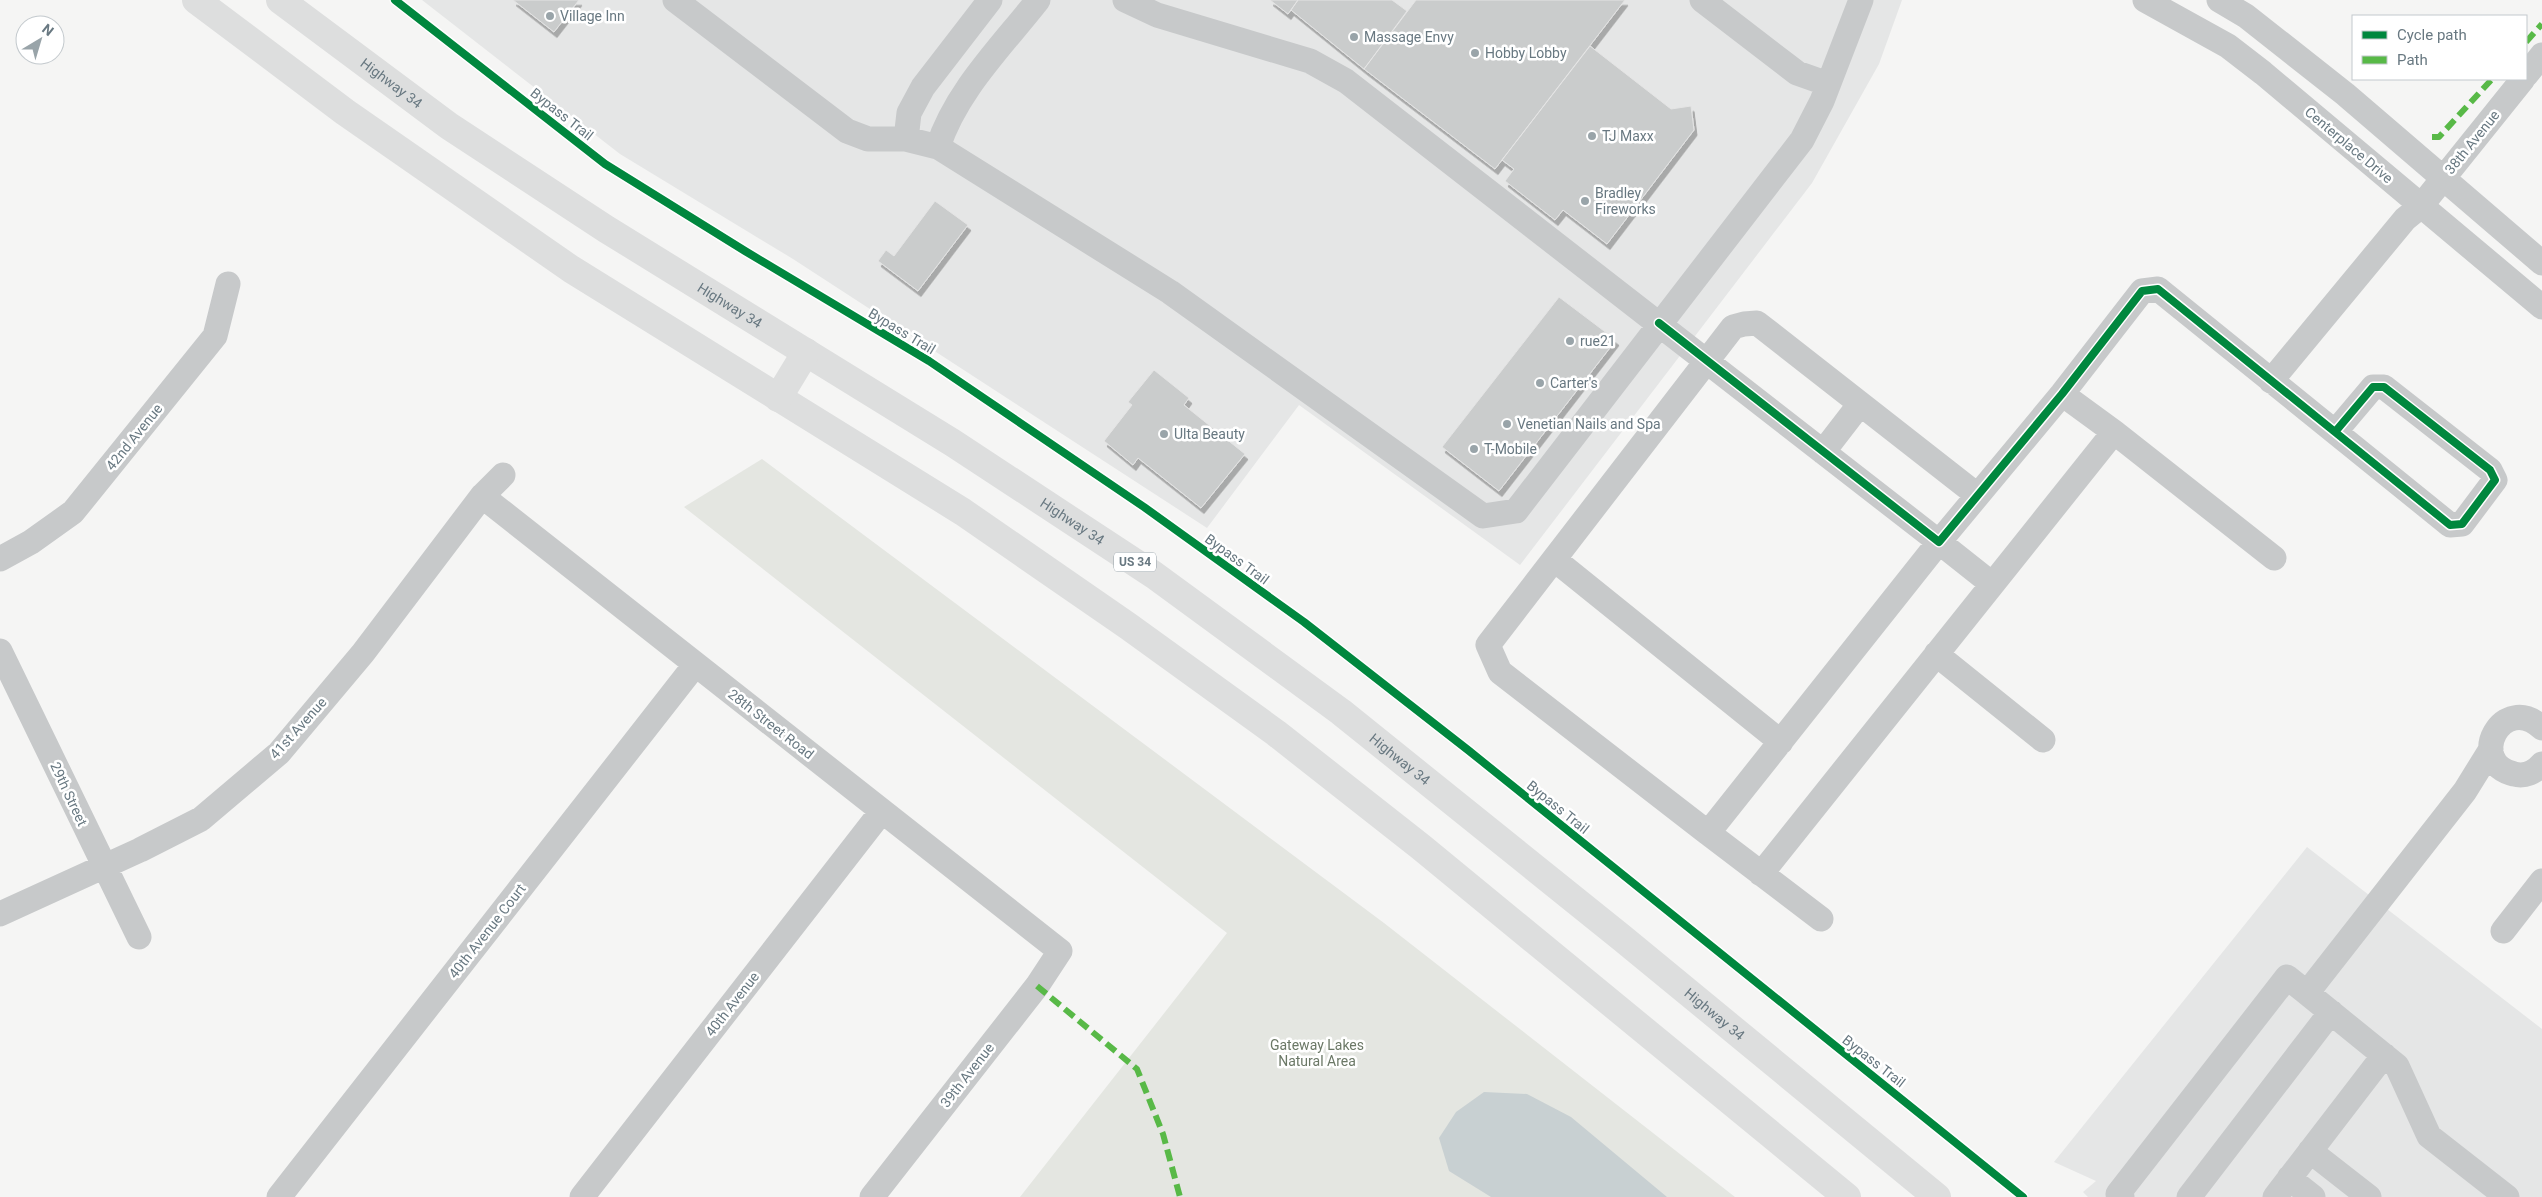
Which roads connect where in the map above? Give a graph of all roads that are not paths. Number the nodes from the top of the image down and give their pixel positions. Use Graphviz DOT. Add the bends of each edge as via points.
graph roads {
  1 [pos="196,0"];
  2 [pos="280,0"];
  3 [pos="675,0"];
  4 [pos="990,0"];
  5 [pos="1038,0"];
  6 [pos="1125,0"];
  7 [pos="1702,0"];
  8 [pos="1861,0"];
  9 [pos="2145,0"];
  10 [pos="2219,0"];
  11 [pos="2542,55"];
  12 [pos="2527,74"];
  13 [pos="2522,80"];
  14 [pos="1828,84"];
  15 [pos="906,139"];
  16 [pos="938,148"];
  17 [pos="2444,179"];
  18 [pos="2421,206"];
  19 [pos="2542,264"];
  20 [pos="228,284"];
  21 [pos="2542,307"];
  22 [pos="1658,324"];
  23 [pos="806,352"];
  24 [pos="1707,362"];
  25 [pos="2271,381"];
  26 [pos="2062,394"];
  27 [pos="778,398"];
  28 [pos="1860,404"];
  29 [pos="2114,432"];
  30 [pos="2335,432"];
  31 [pos="1823,452"];
  32 [pos="503,475"];
  33 [pos="1977,495"];
  34 [pos="482,496"];
  35 [pos="1939,542"];
  36 [pos="2274,558"];
  37 [pos="0,559"];
  38 [pos="1555,560"];
  39 [pos="1992,584"];
  40 [pos="0,651"];
  41 [pos="1936,654"];
  42 [pos="695,666"];
  43 [pos="2539,722"];
  44 [pos="2043,740"];
  45 [pos="1781,742"];
  46 [pos="2491,749"];
  47 [pos="2533,773"];
  48 [pos="2465,791"];
  49 [pos="882,811"];
  50 [pos="1708,833"];
  51 [pos="104,864"];
  52 [pos="1761,874"];
  53 [pos="2542,880"];
  54 [pos="0,914"];
  55 [pos="1821,919"];
  56 [pos="2503,931"];
  57 [pos="139,936"];
  58 [pos="1060,951"];
  59 [pos="2307,993"];
  60 [pos="2331,1012"];
  61 [pos="2384,1054"];
  62 [pos="2310,1150"];
  63 [pos="2282,1188"];
  64 [pos="279,1197"];
  65 [pos="582,1197"];
  66 [pos="872,1197"];
  67 [pos="1847,1197"];
  68 [pos="1938,1197"];
  69 [pos="2122,1197"];
  70 [pos="2188,1197"];
  71 [pos="2313,1197"];
  72 [pos="2369,1197"];
  73 [pos="2508,1197"];
  1 -- 27 [label="highway" via="345,112 571,269"];
  2 -- 23 [label="highway, Highway 34 / US 34" via="449,126 606,229"];
  3 -- 15 [label="street" via="848,131 868,139"];
  4 -- 15 [label="street" via="923,87 909,113"];
  5 -- 16 [label="street" via="958,102"];
  6 -- 22 [label="street" via="1157,15 1310,61 1346,81"];
  7 -- 14 [label="street" via="1797,73"];
  8 -- 14 [label="street"];
  9 -- 18 [label="street, Centerplace Drive" via="2228,46"];
  10 -- 17 [label="street" via="2246,16 2345,94"];
  11 -- 12 [label="street"];
  13 -- 17 [label="street, 38th Avenue"];
  14 -- 22 [label="street" via="1802,140"];
  15 -- 16 [label="street"];
  16 -- 22 [label="street" via="1170,292 1483,516 1516,511"];
  17 -- 18 [label="street, 38th Avenue"];
  17 -- 19 [label="street"];
  18 -- 21 [label="street, Centerplace Drive"];
  18 -- 25 [label="street, 38th Avenue" via="2405,219"];
  20 -- 37 [label="street, 42nd Avenue" via="215,336 73,512"];
  22 -- 24 [label="street"];
  23 -- 27 [label="highway"];
  23 -- 68 [label="highway, Highway 34 / US 34" via="1154,574 1340,712"];
  24 -- 28 [label="street" via="1733,327 1757,324"];
  24 -- 31 [label="street"];
  24 -- 38 [label="street"];
  25 -- 26 [label="street" via="2158,289 2142,291"];
  25 -- 30 [label="street"];
  26 -- 29 [label="street"];
  26 -- 33 [label="street"];
  27 -- 67 [label="highway" via="963,512 1276,733"];
  28 -- 31 [label="street"];
  28 -- 33 [label="street"];
  29 -- 36 [label="street"];
  29 -- 39 [label="street"];
  30 -- 30 [label="street" via="2450,525 2462,524 2495,480 2490,470 2384,387 2373,387"];
  31 -- 35 [label="street"];
  32 -- 34 [label="street, 41st Avenue"];
  33 -- 35 [label="street"];
  34 -- 42 [label="street, 28th Street Road"];
  34 -- 51 [label="street, 41st Avenue" via="363,653 279,753 201,819"];
  35 -- 39 [label="street"];
  35 -- 45 [label="street"];
  38 -- 45 [label="street"];
  38 -- 50 [label="street" via="1488,645 1500,672"];
  39 -- 41 [label="street"];
  40 -- 51 [label="street, 29th Street"];
  41 -- 44 [label="street"];
  41 -- 52 [label="street"];
  42 -- 49 [label="street, 28th Street Road"];
  42 -- 64 [label="street, 40th Avenue Court"];
  43 -- 46 [label="street" via="2525,718 2504,722 2496,728"];
  45 -- 50 [label="street"];
  46 -- 47 [label="street" via="2500,767"];
  46 -- 48 [label="street"];
  47 -- 48 [label="street"];
  48 -- 59 [label="street"];
  49 -- 58 [label="street, 28th Street Road"];
  49 -- 65 [label="street, 40th Avenue"];
  50 -- 52 [label="street"];
  51 -- 54 [label="street, 41st Avenue"];
  51 -- 57 [label="street, 29th Street"];
  52 -- 55 [label="street"];
  53 -- 56 [label="street"];
  58 -- 66 [label="street, 39th Avenue" via="1037,986"];
  59 -- 60 [label="street"];
  59 -- 69 [label="street" via="2287,977 2118,1194"];
  60 -- 61 [label="street"];
  60 -- 70 [label="street"];
  61 -- 62 [label="street"];
  61 -- 73 [label="street" via="2397,1066 2429,1136"];
  62 -- 63 [label="street"];
  62 -- 72 [label="street"];
  63 -- 71 [label="street"];
}
